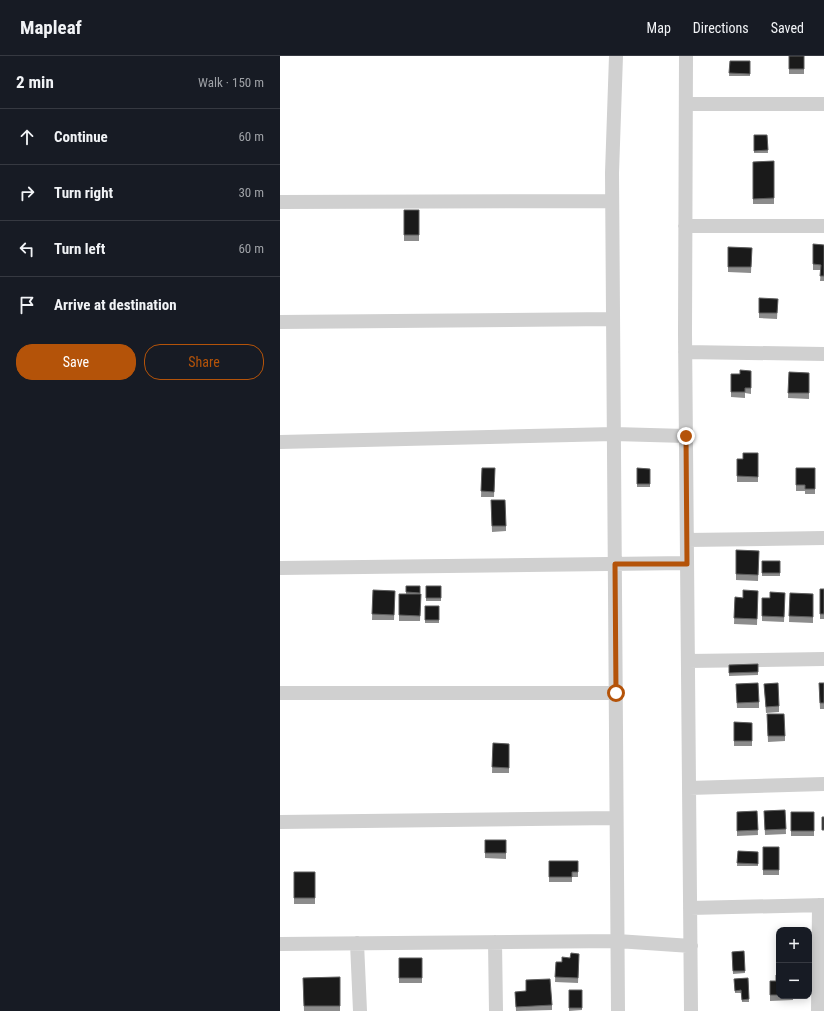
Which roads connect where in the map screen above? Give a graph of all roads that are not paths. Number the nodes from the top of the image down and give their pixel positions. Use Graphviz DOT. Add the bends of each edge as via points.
graph roads {
  1 [pos="616,56"];
  2 [pos="686,56"];
  3 [pos="686,104"];
  4 [pos="824,104"];
  5 [pos="612,201"];
  6 [pos="280,202"];
  7 [pos="685,226"];
  8 [pos="824,226"];
  9 [pos="613,319"];
  10 [pos="280,322"];
  11 [pos="685,352"];
  12 [pos="824,354"];
  13 [pos="614,434"];
  14 [pos="686,436"];
  15 [pos="280,442"];
  16 [pos="824,538"];
  17 [pos="686,540"];
  18 [pos="615,564"];
  19 [pos="687,564"];
  20 [pos="280,568"];
  21 [pos="824,659"];
  22 [pos="688,661"];
  23 [pos="280,693"];
  24 [pos="616,693"];
  25 [pos="824,784"];
  26 [pos="689,788"];
  27 [pos="616,818"];
  28 [pos="280,822"];
  29 [pos="821,905"];
  30 [pos="690,908"];
  31 [pos="617,941"];
  32 [pos="495,942"];
  33 [pos="280,944"];
  34 [pos="357,944"];
  35 [pos="691,946"];
  36 [pos="360,1011"];
  37 [pos="496,1011"];
  38 [pos="618,1011"];
  39 [pos="691,1011"];
  40 [pos="818,1011"];
  1 -- 5 [label="street"];
  2 -- 3 [label="street"];
  3 -- 4 [label="street"];
  3 -- 7 [label="street"];
  5 -- 6 [label="street"];
  5 -- 9 [label="street"];
  7 -- 8 [label="street"];
  7 -- 11 [label="street"];
  9 -- 10 [label="street"];
  9 -- 13 [label="street"];
  11 -- 12 [label="street"];
  11 -- 14 [label="street"];
  13 -- 14 [label="street"];
  13 -- 15 [label="street"];
  13 -- 18 [label="street"];
  14 -- 17 [label="street"];
  16 -- 17 [label="street"];
  17 -- 19 [label="street"];
  18 -- 19 [label="street"];
  18 -- 20 [label="street"];
  18 -- 24 [label="street"];
  19 -- 22 [label="street"];
  21 -- 22 [label="street"];
  22 -- 26 [label="street"];
  23 -- 24 [label="street"];
  24 -- 27 [label="street"];
  25 -- 26 [label="street"];
  26 -- 30 [label="street"];
  27 -- 28 [label="street"];
  27 -- 31 [label="street"];
  29 -- 30 [label="street"];
  29 -- 40 [label="street"];
  30 -- 35 [label="street"];
  31 -- 32 [label="street"];
  31 -- 35 [label="street"];
  31 -- 38 [label="street"];
  32 -- 34 [label="street"];
  32 -- 37 [label="street"];
  33 -- 34 [label="street"];
  34 -- 36 [label="street"];
  35 -- 39 [label="street"];
}
